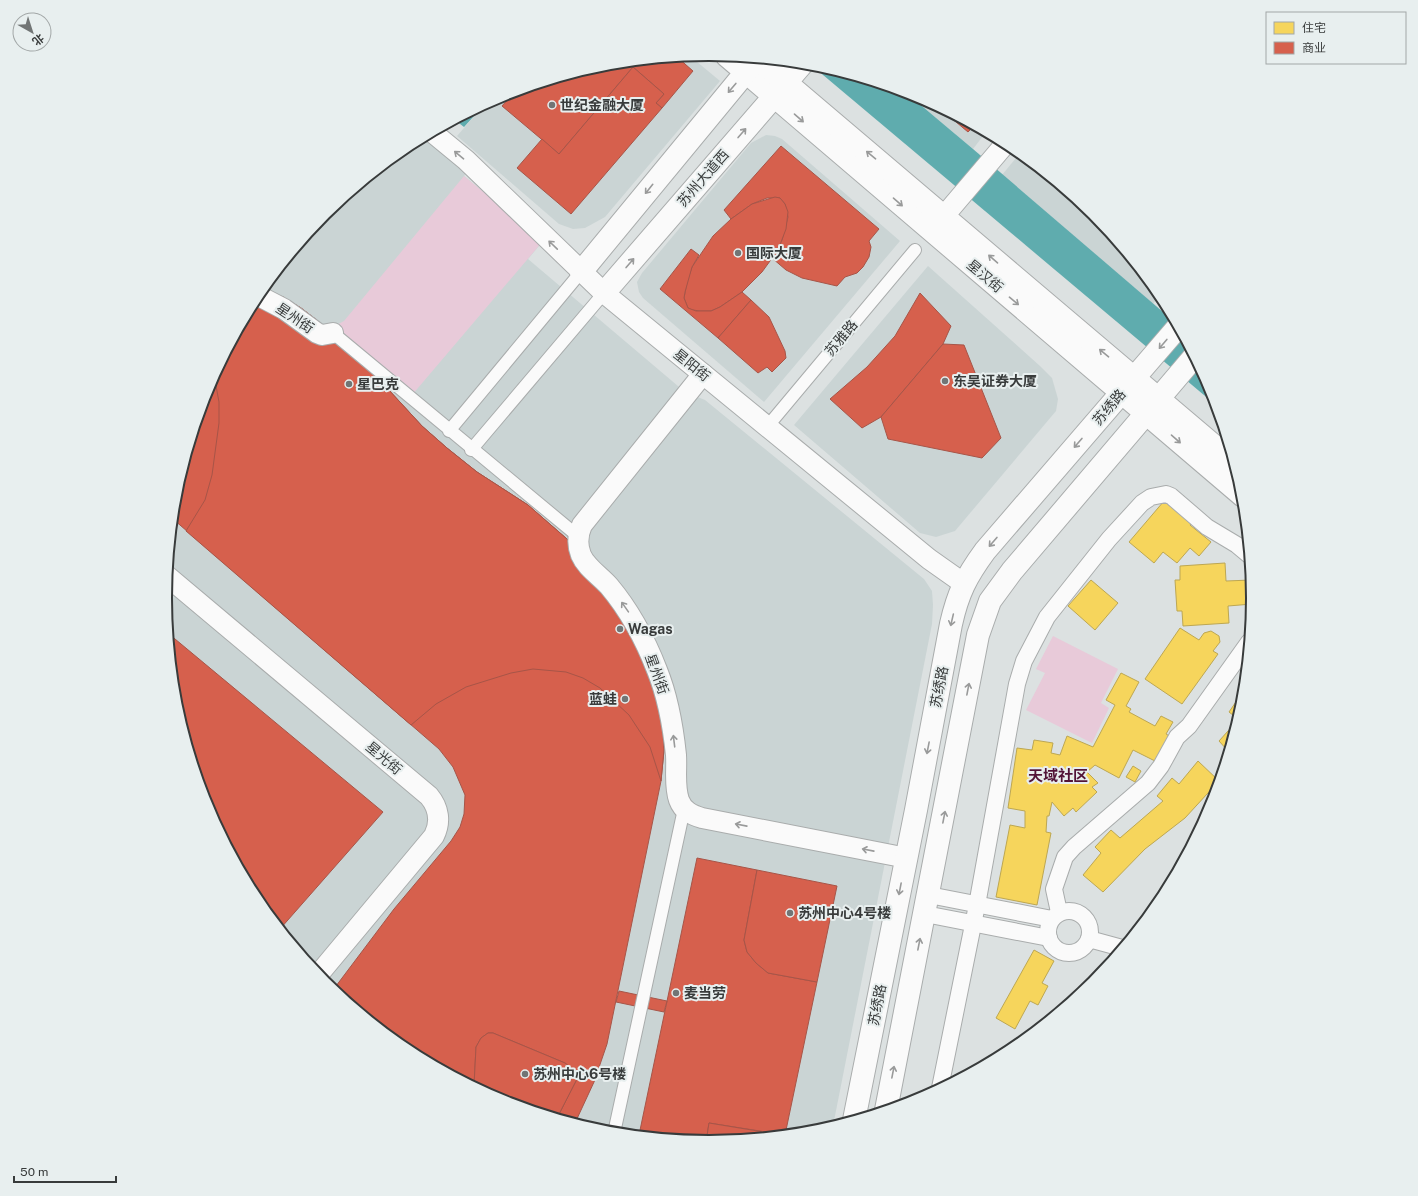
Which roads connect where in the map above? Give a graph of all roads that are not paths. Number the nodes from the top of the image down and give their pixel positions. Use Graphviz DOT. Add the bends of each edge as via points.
graph roads {
  1 [pos="753,63"];
  2 [pos="790,77"];
  3 [pos="437,136"];
  4 [pos="1001,148"];
  5 [pos="944,216"];
  6 [pos="915,250"];
  7 [pos="580,272"];
  8 [pos="604,293"];
  9 [pos="264,299"];
  10 [pos="1175,331"];
  11 [pos="333,333"];
  12 [pos="1191,360"];
  13 [pos="703,374"];
  14 [pos="1128,385"];
  15 [pos="1158,399"];
  16 [pos="767,427"];
  17 [pos="449,430"];
  18 [pos="472,450"];
  19 [pos="1228,457"];
  20 [pos="1234,486"];
  21 [pos="579,537"];
  22 [pos="1244,550"];
  23 [pos="172,581"];
  24 [pos="964,583"];
  25 [pos="1243,650"];
  26 [pos="684,809"];
  27 [pos="906,858"];
  28 [pos="927,905"];
  29 [pos="977,905"];
  30 [pos="1056,916"];
  31 [pos="973,924"];
  32 [pos="1049,938"];
  33 [pos="1089,939"];
  34 [pos="1117,947"];
  35 [pos="322,970"];
  36 [pos="941,1083"];
  37 [pos="887,1105"];
  38 [pos="855,1115"];
  39 [pos="615,1127"];
  1 -- 2 [label="main road, 星汉街"];
  1 -- 7 [label="main road, one-way"];
  5 -- 2 [label="main road, 星汉街, one-way"];
  8 -- 2 [label="main road, 苏州大道西, one-way"];
  2 -- 14 [label="main road, 星汉街, one-way"];
  7 -- 3 [label="street, 星阳街, one-way" via="466,160"];
  4 -- 5 [label="street"];
  14 -- 5 [label="main road, 星汉街, one-way"];
  6 -- 16 [label="street, 苏雅路"];
  7 -- 8 [label="street, 星阳街"];
  7 -- 17 [label="street"];
  8 -- 13 [label="street, 星阳街"];
  8 -- 18 [label="street"];
  9 -- 11 [label="street, 星州街" via="284,309 317,333"];
  10 -- 14 [label="main road, 苏绣路, one-way"];
  11 -- 17 [label="street"];
  12 -- 15 [label="main road, 苏绣路"];
  13 -- 16 [label="street, 星阳街"];
  13 -- 21 [label="street" via="582,525"];
  14 -- 15 [label="main road, 星汉街"];
  14 -- 24 [label="main road, 苏绣路, one-way" via="985,551"];
  15 -- 19 [label="main road, 星汉街"];
  15 -- 20 [label="main road, 星汉街, one-way"];
  28 -- 15 [label="main road, 苏绣路, one-way" via="978,635 990,600"];
  16 -- 24 [label="street, 星阳街" via="929,559"];
  17 -- 18 [label="street"];
  18 -- 21 [label="street"];
  26 -- 21 [label="street, 星州街, one-way" via="677,792 673,729 659,673 628,612 608,584 580,555"];
  22 -- 29 [label="street" via="1207,527 1171,496 1159,495 1142,503 1109,539 1047,617 1024,662 1017,684"];
  23 -- 35 [label="street, 星光街" via="426,794 436,807 438,824 434,836"];
  24 -- 27 [label="main road, 苏绣路, one-way" via="951,624"];
  25 -- 30 [label="street" via="1189,726 1176,737 1161,766 1148,783 1064,857 1054,889"];
  27 -- 26 [label="street, one-way" via="702,818 691,815"];
  26 -- 39 [label="street"];
  27 -- 38 [label="main road, 苏绣路, one-way"];
  28 -- 29 [label="street"];
  28 -- 31 [label="street"];
  37 -- 28 [label="main road, 苏绣路, one-way"];
  29 -- 30 [label="street"];
  29 -- 31 [label="street"];
  30 -- 32 [label="street" via="1049,925"];
  30 -- 33 [label="street" via="1072,910 1084,915 1090,926"];
  31 -- 32 [label="street"];
  31 -- 36 [label="street"];
  32 -- 33 [label="street" via="1056,949 1069,953 1081,950"];
  33 -- 34 [label="street"];
}
